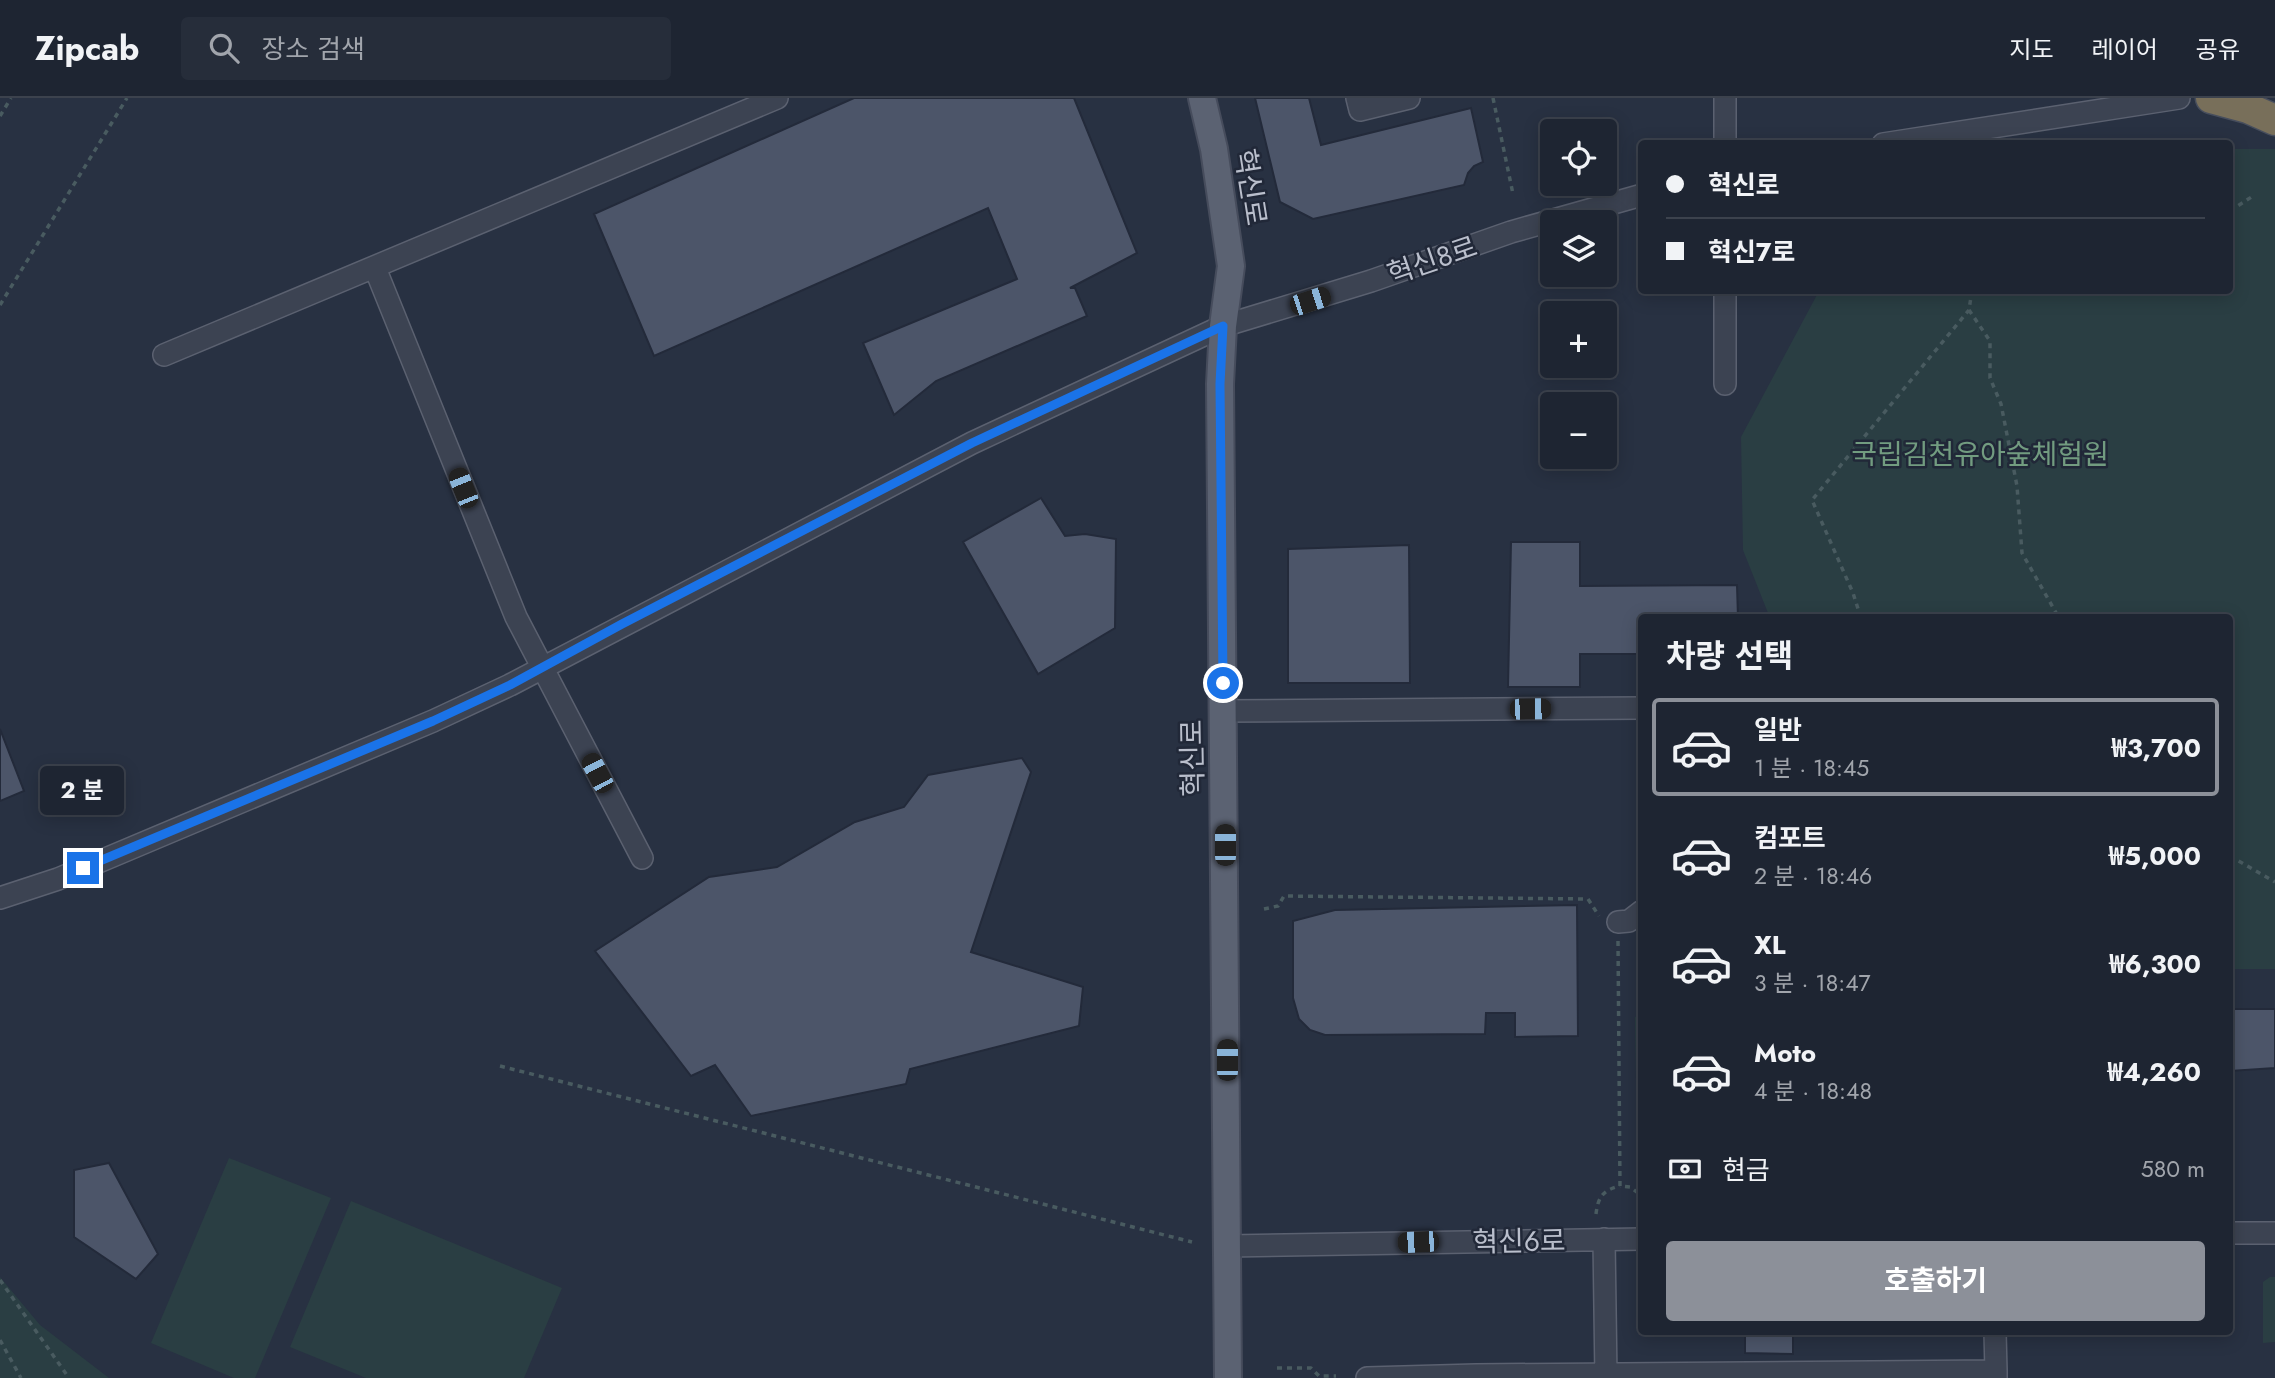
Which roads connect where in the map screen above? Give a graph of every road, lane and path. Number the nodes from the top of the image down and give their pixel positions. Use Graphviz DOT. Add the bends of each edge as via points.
graph roads {
  1 [pos="11,98"];
  2 [pos="127,98"];
  3 [pos="777,98"];
  4 [pos="1202,98"];
  5 [pos="1357,98"];
  6 [pos="1409,98"];
  7 [pos="1493,98"];
  8 [pos="1725,98"];
  9 [pos="2179,98"];
  10 [pos="2211,98"];
  11 [pos="0,116"];
  12 [pos="2275,120"];
  13 [pos="1725,140"];
  14 [pos="1909,140"];
  15 [pos="1513,194"];
  16 [pos="1638,196"];
  17 [pos="2253,196"];
  18 [pos="2233,209"];
  19 [pos="375,268"];
  20 [pos="1725,294"];
  21 [pos="1971,294"];
  22 [pos="0,305"];
  23 [pos="1969,310"];
  24 [pos="1223,326"];
  25 [pos="164,355"];
  26 [pos="1724,384"];
  27 [pos="1860,614"];
  28 [pos="2057,614"];
  29 [pos="543,669"];
  30 [pos="1638,708"];
  31 [pos="1223,710"];
  32 [pos="642,858"];
  33 [pos="2233,858"];
  34 [pos="2275,882"];
  35 [pos="0,898"];
  36 [pos="1265,909"];
  37 [pos="1638,914"];
  38 [pos="1618,922"];
  39 [pos="500,1066"];
  40 [pos="1620,1186"];
  41 [pos="1638,1193"];
  42 [pos="1596,1214"];
  43 [pos="2233,1233"];
  44 [pos="2275,1233"];
  45 [pos="1604,1239"];
  46 [pos="1638,1239"];
  47 [pos="1192,1242"];
  48 [pos="1228,1246"];
  49 [pos="0,1280"];
  50 [pos="1995,1335"];
  51 [pos="0,1340"];
  52 [pos="1277,1368"];
  53 [pos="1996,1374"];
  54 [pos="1336,1376"];
  55 [pos="1476,1376"];
  56 [pos="1606,1376"];
  57 [pos="1726,1376"];
  58 [pos="21,1378"];
  59 [pos="69,1378"];
  60 [pos="1228,1378"];
  61 [pos="1367,1378"];
  1 -- 11 [label="path"];
  2 -- 22 [label="path"];
  3 -- 19 [label="street"];
  4 -- 24 [label="main road, 혁신로" via="1231,266"];
  5 -- 6 [label="street" via="1360,110"];
  7 -- 15 [label="path"];
  8 -- 13 [label="street"];
  9 -- 14 [label="street"];
  10 -- 12 [label="highway"];
  16 -- 24 [label="street, 혁신8로" via="1511,232"];
  17 -- 18 [label="path"];
  19 -- 25 [label="street"];
  19 -- 29 [label="street" via="516,617"];
  20 -- 26 [label="street"];
  21 -- 23 [label="path"];
  23 -- 27 [label="path" via="1812,500"];
  23 -- 28 [label="path" via="1990,341 1990,378 2001,404 2017,486 2022,552"];
  24 -- 29 [label="street, 혁신8로" via="972,443"];
  24 -- 31 [label="main road, 혁신로"];
  29 -- 32 [label="street"];
  29 -- 35 [label="street, 혁신8로" via="371,747 58,879"];
  30 -- 31 [label="street"];
  31 -- 48 [label="main road, 혁신로"];
  33 -- 34 [label="path"];
  36 -- 38 [label="path" via="1278,906 1284,896 1588,899 1598,915"];
  37 -- 38 [label="street"];
  38 -- 40 [label="path"];
  39 -- 47 [label="path"];
  40 -- 41 [label="path"];
  40 -- 42 [label="path" via="1606,1190 1598,1200"];
  43 -- 44 [label="street"];
  45 -- 46 [label="street, 혁신6로"];
  45 -- 48 [label="street, 혁신6로"];
  45 -- 56 [label="street"];
  48 -- 60 [label="main road, 혁신로"];
  49 -- 59 [label="path"];
  50 -- 53 [label="street"];
  51 -- 58 [label="path"];
  52 -- 54 [label="path" via="1311,1368 1319,1376"];
  53 -- 57 [label="street"];
  55 -- 56 [label="street"];
  55 -- 61 [label="street"];
  56 -- 57 [label="street"];
}
